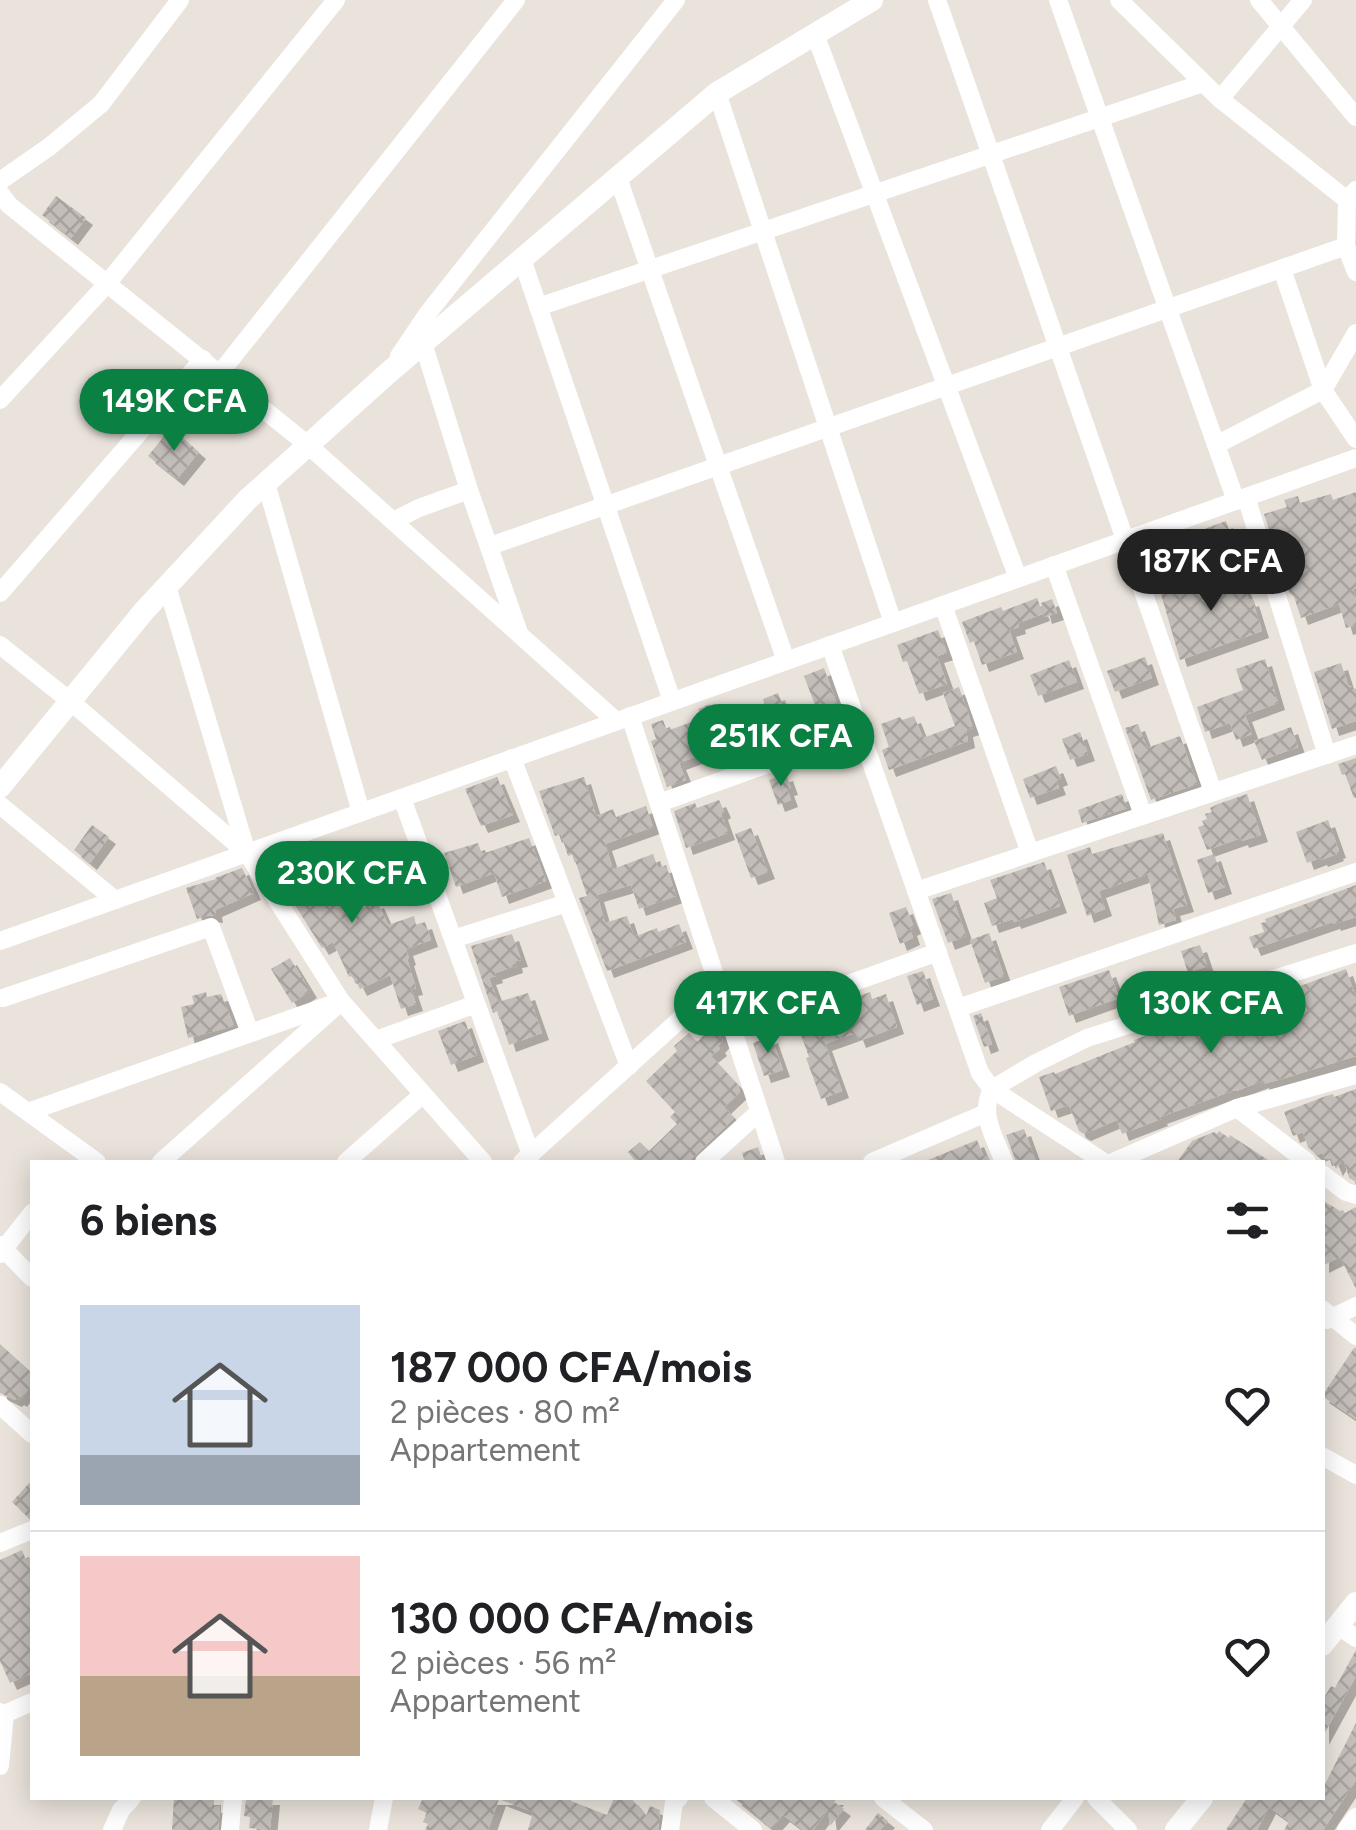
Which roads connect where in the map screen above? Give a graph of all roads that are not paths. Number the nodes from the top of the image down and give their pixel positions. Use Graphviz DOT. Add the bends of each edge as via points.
graph roads {
  1 [pos="180,0"];
  2 [pos="336,0"];
  3 [pos="516,0"];
  4 [pos="676,0"];
  5 [pos="872,0"];
  6 [pos="937,0"];
  7 [pos="1058,0"];
  8 [pos="1119,0"];
  9 [pos="1259,0"];
  10 [pos="1303,0"];
  11 [pos="1281,26"];
  12 [pos="816,34"];
  13 [pos="1204,83"];
  14 [pos="718,93"];
  15 [pos="1220,99"];
  16 [pos="1356,117"];
  17 [pos="1100,118"];
  18 [pos="991,155"];
  19 [pos="618,178"];
  20 [pos="1,180"];
  21 [pos="875,194"];
  22 [pos="1351,195"];
  23 [pos="763,231"];
  24 [pos="1346,246"];
  25 [pos="522,260"];
  26 [pos="1282,269"];
  27 [pos="650,270"];
  28 [pos="1356,272"];
  29 [pos="106,284"];
  30 [pos="538,308"];
  31 [pos="1168,309"];
  32 [pos="1356,333"];
  33 [pos="423,344"];
  34 [pos="1058,347"];
  35 [pos="203,359"];
  36 [pos="220,373"];
  37 [pos="388,373"];
  38 [pos="946,386"];
  39 [pos="1324,390"];
  40 [pos="0,400"];
  41 [pos="828,428"];
  42 [pos="1356,440"];
  43 [pos="308,445"];
  44 [pos="1216,446"];
  45 [pos="1356,458"];
  46 [pos="718,466"];
  47 [pos="266,482"];
  48 [pos="469,490"];
  49 [pos="1241,499"];
  50 [pos="606,506"];
  51 [pos="393,521"];
  52 [pos="1126,540"];
  53 [pos="490,546"];
  54 [pos="1054,565"];
  55 [pos="1018,578"];
  56 [pos="167,586"];
  57 [pos="0,593"];
  58 [pos="943,605"];
  59 [pos="893,623"];
  60 [pos="519,633"];
  61 [pos="0,645"];
  62 [pos="830,645"];
  63 [pos="786,661"];
  64 [pos="70,701"];
  65 [pos="672,702"];
  66 [pos="623,719"];
  67 [pos="860,731"];
  68 [pos="1356,745"];
  69 [pos="1327,755"];
  70 [pos="512,758"];
  71 [pos="0,787"];
  72 [pos="1214,792"];
  73 [pos="402,798"];
  74 [pos="659,803"];
  75 [pos="0,804"];
  76 [pos="361,812"];
  77 [pos="1143,816"];
  78 [pos="247,853"];
  79 [pos="1030,853"];
  80 [pos="1356,872"];
  81 [pos="916,891"];
  82 [pos="115,900"];
  83 [pos="568,903"];
  84 [pos="453,939"];
  85 [pos="0,941"];
  86 [pos="938,952"];
  87 [pos="1356,953"];
  88 [pos="718,986"];
  89 [pos="3,998"];
  90 [pos="341,1000"];
  91 [pos="476,1004"];
  92 [pos="958,1008"];
  93 [pos="731,1026"];
  94 [pos="250,1033"];
  95 [pos="376,1040"];
  96 [pos="629,1066"];
  97 [pos="1356,1075"];
  98 [pos="992,1089"];
  99 [pos="0,1092"];
  100 [pos="423,1094"];
  101 [pos="1237,1108"];
  102 [pos="28,1112"];
  103 [pos="759,1112"];
  104 [pos="986,1113"];
  105 [pos="84,1159"];
  106 [pos="526,1159"];
  107 [pos="162,1160"];
  108 [pos="348,1160"];
  109 [pos="481,1160"];
  110 [pos="706,1160"];
  111 [pos="775,1160"];
  112 [pos="877,1160"];
  113 [pos="1003,1160"];
  114 [pos="1101,1160"];
  115 [pos="1118,1160"];
  116 [pos="1304,1160"];
  117 [pos="1325,1176"];
  118 [pos="1356,1195"];
  119 [pos="30,1215"];
  120 [pos="1,1249"];
  121 [pos="30,1276"];
  122 [pos="1356,1306"];
  123 [pos="1326,1316"];
  124 [pos="1356,1336"];
  125 [pos="0,1405"];
  126 [pos="30,1432"];
  127 [pos="1328,1466"];
  128 [pos="1356,1475"];
  129 [pos="30,1531"];
  130 [pos="0,1543"];
  131 [pos="1356,1603"];
  132 [pos="1347,1632"];
  133 [pos="1325,1644"];
  134 [pos="30,1703"];
  135 [pos="2,1714"];
  136 [pos="0,1766"];
  137 [pos="130,1800"];
  138 [pos="233,1800"];
  139 [pos="384,1800"];
  140 [pos="672,1800"];
  141 [pos="716,1800"];
  142 [pos="886,1800"];
  143 [pos="1073,1800"];
  144 [pos="1098,1800"];
  145 [pos="1200,1800"];
  146 [pos="1356,1817"];
  147 [pos="383,1828"];
  148 [pos="112,1830"];
  149 [pos="230,1830"];
  150 [pos="670,1830"];
  151 [pos="753,1830"];
  152 [pos="924,1830"];
  153 [pos="1050,1830"];
  154 [pos="1128,1830"];
  155 [pos="1176,1830"];
  156 [pos="1347,1830"];
  1 -- 20 [label="street" via="100,104"];
  2 -- 29 [label="street"];
  3 -- 36 [label="street"];
  4 -- 37 [label="street" via="428,313"];
  5 -- 12 [label="street"];
  6 -- 18 [label="street"];
  7 -- 17 [label="street"];
  8 -- 13 [label="street"];
  9 -- 11 [label="street"];
  10 -- 11 [label="street"];
  11 -- 15 [label="street"];
  11 -- 16 [label="street"];
  12 -- 14 [label="street"];
  12 -- 21 [label="street"];
  13 -- 15 [label="street"];
  13 -- 17 [label="street"];
  14 -- 19 [label="street"];
  14 -- 23 [label="street"];
  15 -- 22 [label="street"];
  17 -- 18 [label="street"];
  17 -- 31 [label="street"];
  18 -- 21 [label="street"];
  18 -- 34 [label="street"];
  19 -- 25 [label="street"];
  19 -- 27 [label="street"];
  20 -- 29 [label="street" via="9,205"];
  21 -- 23 [label="street"];
  21 -- 38 [label="street"];
  22 -- 24 [label="street"];
  23 -- 27 [label="street"];
  23 -- 41 [label="street"];
  24 -- 26 [label="street"];
  24 -- 28 [label="street"];
  25 -- 30 [label="street"];
  25 -- 33 [label="street"];
  26 -- 31 [label="street"];
  26 -- 39 [label="street"];
  27 -- 30 [label="street"];
  27 -- 46 [label="street"];
  29 -- 35 [label="street"];
  29 -- 40 [label="street"];
  30 -- 50 [label="street"];
  31 -- 34 [label="street"];
  31 -- 44 [label="street"];
  32 -- 39 [label="street"];
  33 -- 37 [label="street"];
  33 -- 48 [label="street"];
  34 -- 38 [label="street"];
  34 -- 52 [label="street"];
  35 -- 36 [label="street"];
  35 -- 57 [label="street"];
  36 -- 43 [label="street"];
  37 -- 43 [label="street"];
  38 -- 41 [label="street"];
  38 -- 55 [label="street"];
  39 -- 42 [label="street"];
  39 -- 44 [label="street"];
  41 -- 46 [label="street"];
  41 -- 59 [label="street"];
  43 -- 47 [label="street"];
  43 -- 51 [label="street"];
  44 -- 49 [label="street"];
  45 -- 49 [label="street"];
  46 -- 50 [label="street"];
  46 -- 63 [label="street"];
  47 -- 56 [label="street"];
  47 -- 76 [label="street"];
  48 -- 51 [label="street"];
  48 -- 53 [label="street"];
  49 -- 52 [label="street"];
  49 -- 69 [label="street"];
  50 -- 53 [label="street"];
  50 -- 65 [label="street"];
  51 -- 60 [label="street"];
  52 -- 54 [label="street"];
  52 -- 72 [label="street"];
  53 -- 60 [label="street"];
  54 -- 55 [label="street"];
  54 -- 77 [label="street"];
  55 -- 58 [label="street"];
  56 -- 64 [label="street"];
  56 -- 78 [label="street"];
  58 -- 59 [label="street"];
  58 -- 79 [label="street"];
  59 -- 62 [label="street"];
  60 -- 66 [label="street"];
  61 -- 64 [label="street"];
  62 -- 63 [label="street"];
  62 -- 67 [label="street"];
  63 -- 65 [label="street"];
  64 -- 71 [label="street"];
  64 -- 78 [label="street"];
  65 -- 66 [label="street"];
  66 -- 70 [label="street"];
  66 -- 74 [label="street"];
  67 -- 74 [label="street"];
  67 -- 81 [label="street"];
  68 -- 69 [label="street"];
  69 -- 72 [label="street"];
  70 -- 73 [label="street"];
  70 -- 83 [label="street"];
  72 -- 77 [label="street"];
  73 -- 76 [label="street"];
  73 -- 84 [label="street"];
  74 -- 88 [label="street"];
  75 -- 82 [label="street"];
  76 -- 78 [label="street"];
  77 -- 79 [label="street"];
  78 -- 82 [label="street"];
  78 -- 90 [label="street"];
  79 -- 81 [label="street"];
  80 -- 92 [label="street"];
  81 -- 86 [label="street"];
  82 -- 85 [label="street"];
  83 -- 84 [label="street"];
  83 -- 96 [label="street"];
  84 -- 91 [label="street"];
  86 -- 92 [label="street"];
  86 -- 93 [label="street"];
  87 -- 98 [label="street" via="1088,1038"];
  88 -- 93 [label="street"];
  88 -- 96 [label="street"];
  89 -- 94 [label="street" via="211,926"];
  90 -- 94 [label="street"];
  90 -- 95 [label="street"];
  90 -- 107 [label="street"];
  91 -- 95 [label="street"];
  91 -- 106 [label="street"];
  92 -- 98 [label="street"];
  93 -- 103 [label="street"];
  94 -- 102 [label="street"];
  95 -- 100 [label="street"];
  96 -- 106 [label="street"];
  97 -- 101 [label="street"];
  98 -- 104 [label="street"];
  98 -- 114 [label="street"];
  99 -- 102 [label="street"];
  100 -- 108 [label="street"];
  100 -- 109 [label="street"];
  101 -- 115 [label="street"];
  101 -- 116 [label="street"];
  102 -- 105 [label="street"];
  103 -- 110 [label="street"];
  103 -- 111 [label="street"];
  104 -- 112 [label="street"];
  104 -- 113 [label="street"];
  117 -- 118 [label="street"];
  119 -- 120 [label="street"];
  120 -- 121 [label="street"];
  122 -- 123 [label="street"];
  123 -- 124 [label="street"];
  125 -- 126 [label="street"];
  127 -- 128 [label="street"];
  129 -- 130 [label="street"];
  131 -- 132 [label="street"];
  132 -- 133 [label="street"];
  134 -- 135 [label="street"];
  135 -- 136 [label="street"];
  137 -- 148 [label="street"];
  138 -- 149 [label="street"];
  139 -- 147 [label="street"];
  140 -- 150 [label="street"];
  141 -- 151 [label="street"];
  142 -- 152 [label="street"];
  143 -- 153 [label="street"];
  144 -- 154 [label="street"];
  145 -- 155 [label="street"];
  146 -- 156 [label="street"];
}
